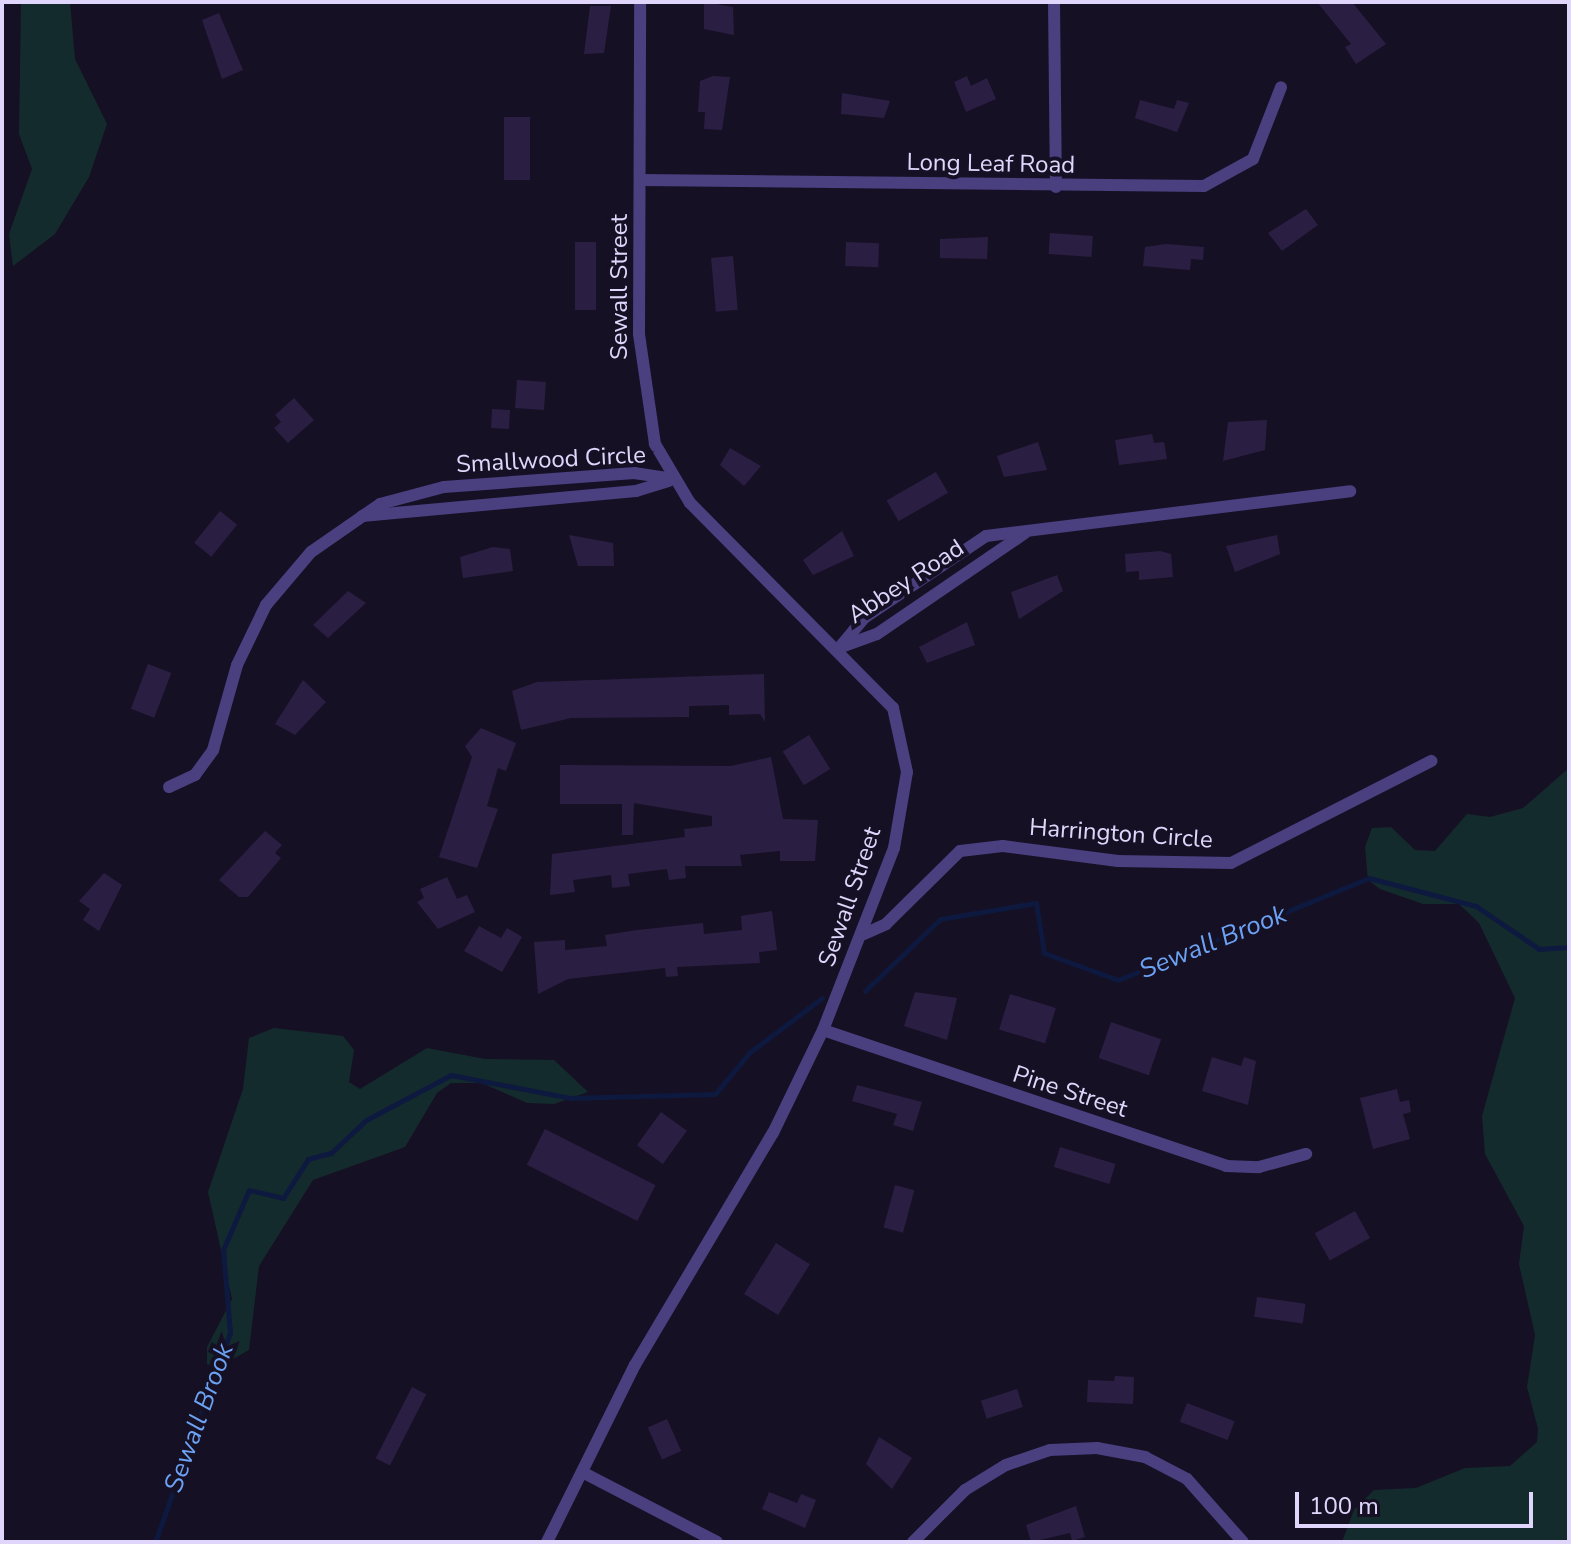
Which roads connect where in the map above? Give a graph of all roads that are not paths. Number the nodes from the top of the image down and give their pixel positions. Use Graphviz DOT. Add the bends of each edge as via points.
graph roads {
  1 [pos="640,2"];
  2 [pos="1054,2"];
  3 [pos="1281,87"];
  4 [pos="642,180"];
  5 [pos="1056,187"];
  6 [pos="674,479"];
  7 [pos="1350,491"];
  8 [pos="1035,528"];
  9 [pos="839,648"];
  10 [pos="1431,761"];
  11 [pos="169,787"];
  12 [pos="864,934"];
  13 [pos="823,1030"];
  14 [pos="1306,1154"];
  15 [pos="582,1472"];
  16 [pos="547,1542"];
  17 [pos="717,1542"];
  18 [pos="913,1542"];
  19 [pos="1243,1542"];
  1 -- 4 [label="street, Sewall Street"];
  2 -- 5 [label="street"];
  3 -- 5 [label="street, Long Leaf Road" via="1260,150 1225,179 1179,188"];
  4 -- 5 [label="street, Long Leaf Road"];
  4 -- 6 [label="street, Sewall Street" via="642,375 655,444"];
  6 -- 9 [label="street, Sewall Street" via="722,538"];
  6 -- 11 [label="street, Smallwood Circle" via="636,491 362,516 311,552 266,605 237,665 213,750 195,775"];
  7 -- 8 [label="street, Abbey Road"];
  8 -- 9 [label="street, Abbey Road" via="877,634"];
  8 -- 9 [label="street, Abbey Road" via="963,548 864,618"];
  9 -- 12 [label="street, Sewall Street" via="893,708 905,745 894,846"];
  10 -- 12 [label="street, Harrington Circle" via="1279,845 1231,863 1118,861 1003,846 960,851 886,924"];
  12 -- 13 [label="street, Sewall Street"];
  13 -- 14 [label="street, Pine Street" via="1226,1166 1259,1167"];
  13 -- 15 [label="street, Sewall Street"];
  15 -- 16 [label="street, Sewall Street"];
  15 -- 17 [label="street"];
  18 -- 19 [label="street" via="965,1490 1006,1465 1050,1450 1097,1448 1145,1457 1187,1479"];
}
